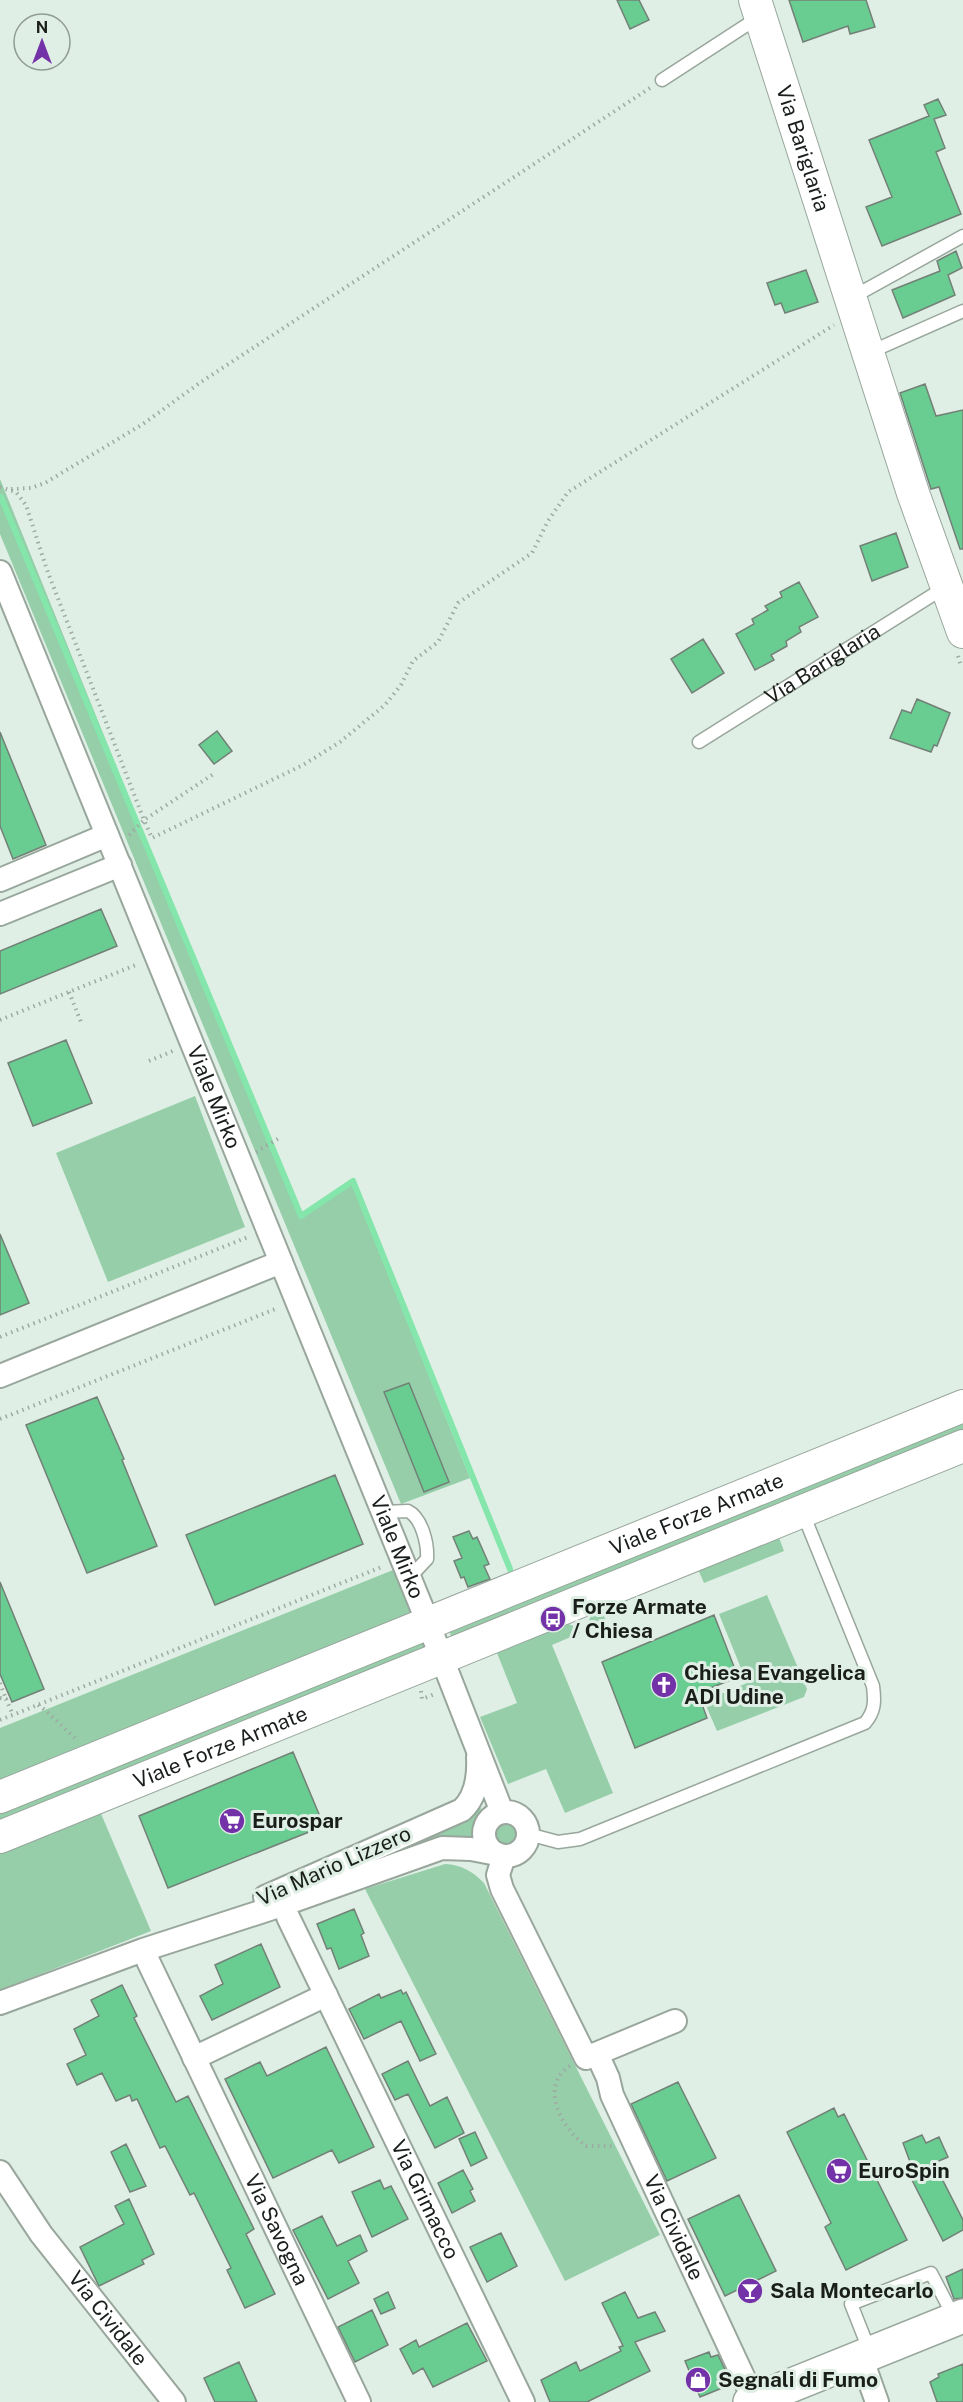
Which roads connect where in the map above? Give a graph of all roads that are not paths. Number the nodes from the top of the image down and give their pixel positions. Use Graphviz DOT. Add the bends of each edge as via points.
graph roads {
  1 [pos="757,8"];
  2 [pos="663,80"];
  3 [pos="963,236"];
  4 [pos="853,305"];
  5 [pos="963,311"];
  6 [pos="868,353"];
  7 [pos="0,572"];
  8 [pos="946,586"];
  9 [pos="963,632"];
  10 [pos="699,742"];
  11 [pos="107,835"];
  12 [pos="120,865"];
  13 [pos="0,880"];
  14 [pos="0,914"];
  15 [pos="281,1262"];
  16 [pos="0,1376"];
  17 [pos="963,1406"];
  18 [pos="963,1446"];
  19 [pos="802,1511"];
  20 [pos="428,1623"];
  21 [pos="442,1657"];
  22 [pos="477,1746"];
  23 [pos="0,1797"];
  24 [pos="502,1812"];
  25 [pos="528,1834"];
  26 [pos="0,1837"];
  27 [pos="501,1855"];
  28 [pos="288,1917"];
  29 [pos="145,1955"];
  30 [pos="326,1995"];
  31 [pos="0,2003"];
  32 [pos="675,2021"];
  33 [pos="591,2056"];
  34 [pos="194,2058"];
  35 [pos="0,2172"];
  36 [pos="959,2318"];
  37 [pos="866,2355"];
  38 [pos="752,2401"];
  39 [pos="174,2402"];
  40 [pos="359,2402"];
  41 [pos="524,2402"];
  42 [pos="877,2402"];
  1 -- 2 [label="lane"];
  1 -- 4 [label="street, Via Bariglaria"];
  3 -- 4 [label="lane"];
  4 -- 6 [label="street, Via Bariglaria"];
  5 -- 6 [label="lane"];
  6 -- 8 [label="street, Via Bariglaria"];
  7 -- 11 [label="street, Viale Mirko"];
  8 -- 9 [label="street, Via Bariglaria"];
  8 -- 10 [label="lane, Via Bariglaria"];
  11 -- 12 [label="street, Viale Mirko"];
  11 -- 13 [label="street"];
  12 -- 14 [label="street"];
  12 -- 15 [label="street, Viale Mirko"];
  15 -- 16 [label="street"];
  15 -- 20 [label="street, Viale Mirko"];
  17 -- 20 [label="street, Viale Forze Armate"];
  18 -- 19 [label="street, Viale Forze Armate"];
  19 -- 21 [label="street, Viale Forze Armate"];
  19 -- 25 [label="lane" via="873,1686 875,1701 865,1723 580,1839 558,1842"];
  20 -- 21 [label="street"];
  20 -- 23 [label="street, Viale Forze Armate"];
  21 -- 22 [label="street, Via Mario Lizzero"];
  21 -- 26 [label="street, Viale Forze Armate"];
  22 -- 24 [label="street, Via Mario Lizzero"];
  22 -- 29 [label="street, Via Mario Lizzero" via="478,1779 471,1800 462,1810"];
  24 -- 25 [label="street" via="508,1811 525,1821"];
  24 -- 27 [label="street" via="489,1819 484,1833 489,1848"];
  25 -- 27 [label="street" via="524,1847 511,1855"];
  27 -- 29 [label="street, Via Mario Lizzero" via="442,1848"];
  27 -- 33 [label="street" via="498,1875 502,1889"];
  28 -- 30 [label="street, Via Grimacco"];
  29 -- 31 [label="street, Via Mario Lizzero"];
  29 -- 34 [label="street, Via Savogna"];
  30 -- 34 [label="street"];
  30 -- 41 [label="street, Via Grimacco"];
  32 -- 33 [label="street"];
  33 -- 38 [label="street, Via Cividale" via="608,2078 612,2095"];
  34 -- 40 [label="street, Via Savogna"];
  35 -- 39 [label="street, Via Cividale" via="41,2234"];
  36 -- 37 [label="main road, Via Cividale"];
  36 -- 37 [label="lane" via="931,2273 851,2304"];
  37 -- 38 [label="main road, Via Cividale"];
  37 -- 42 [label="street"];
}
